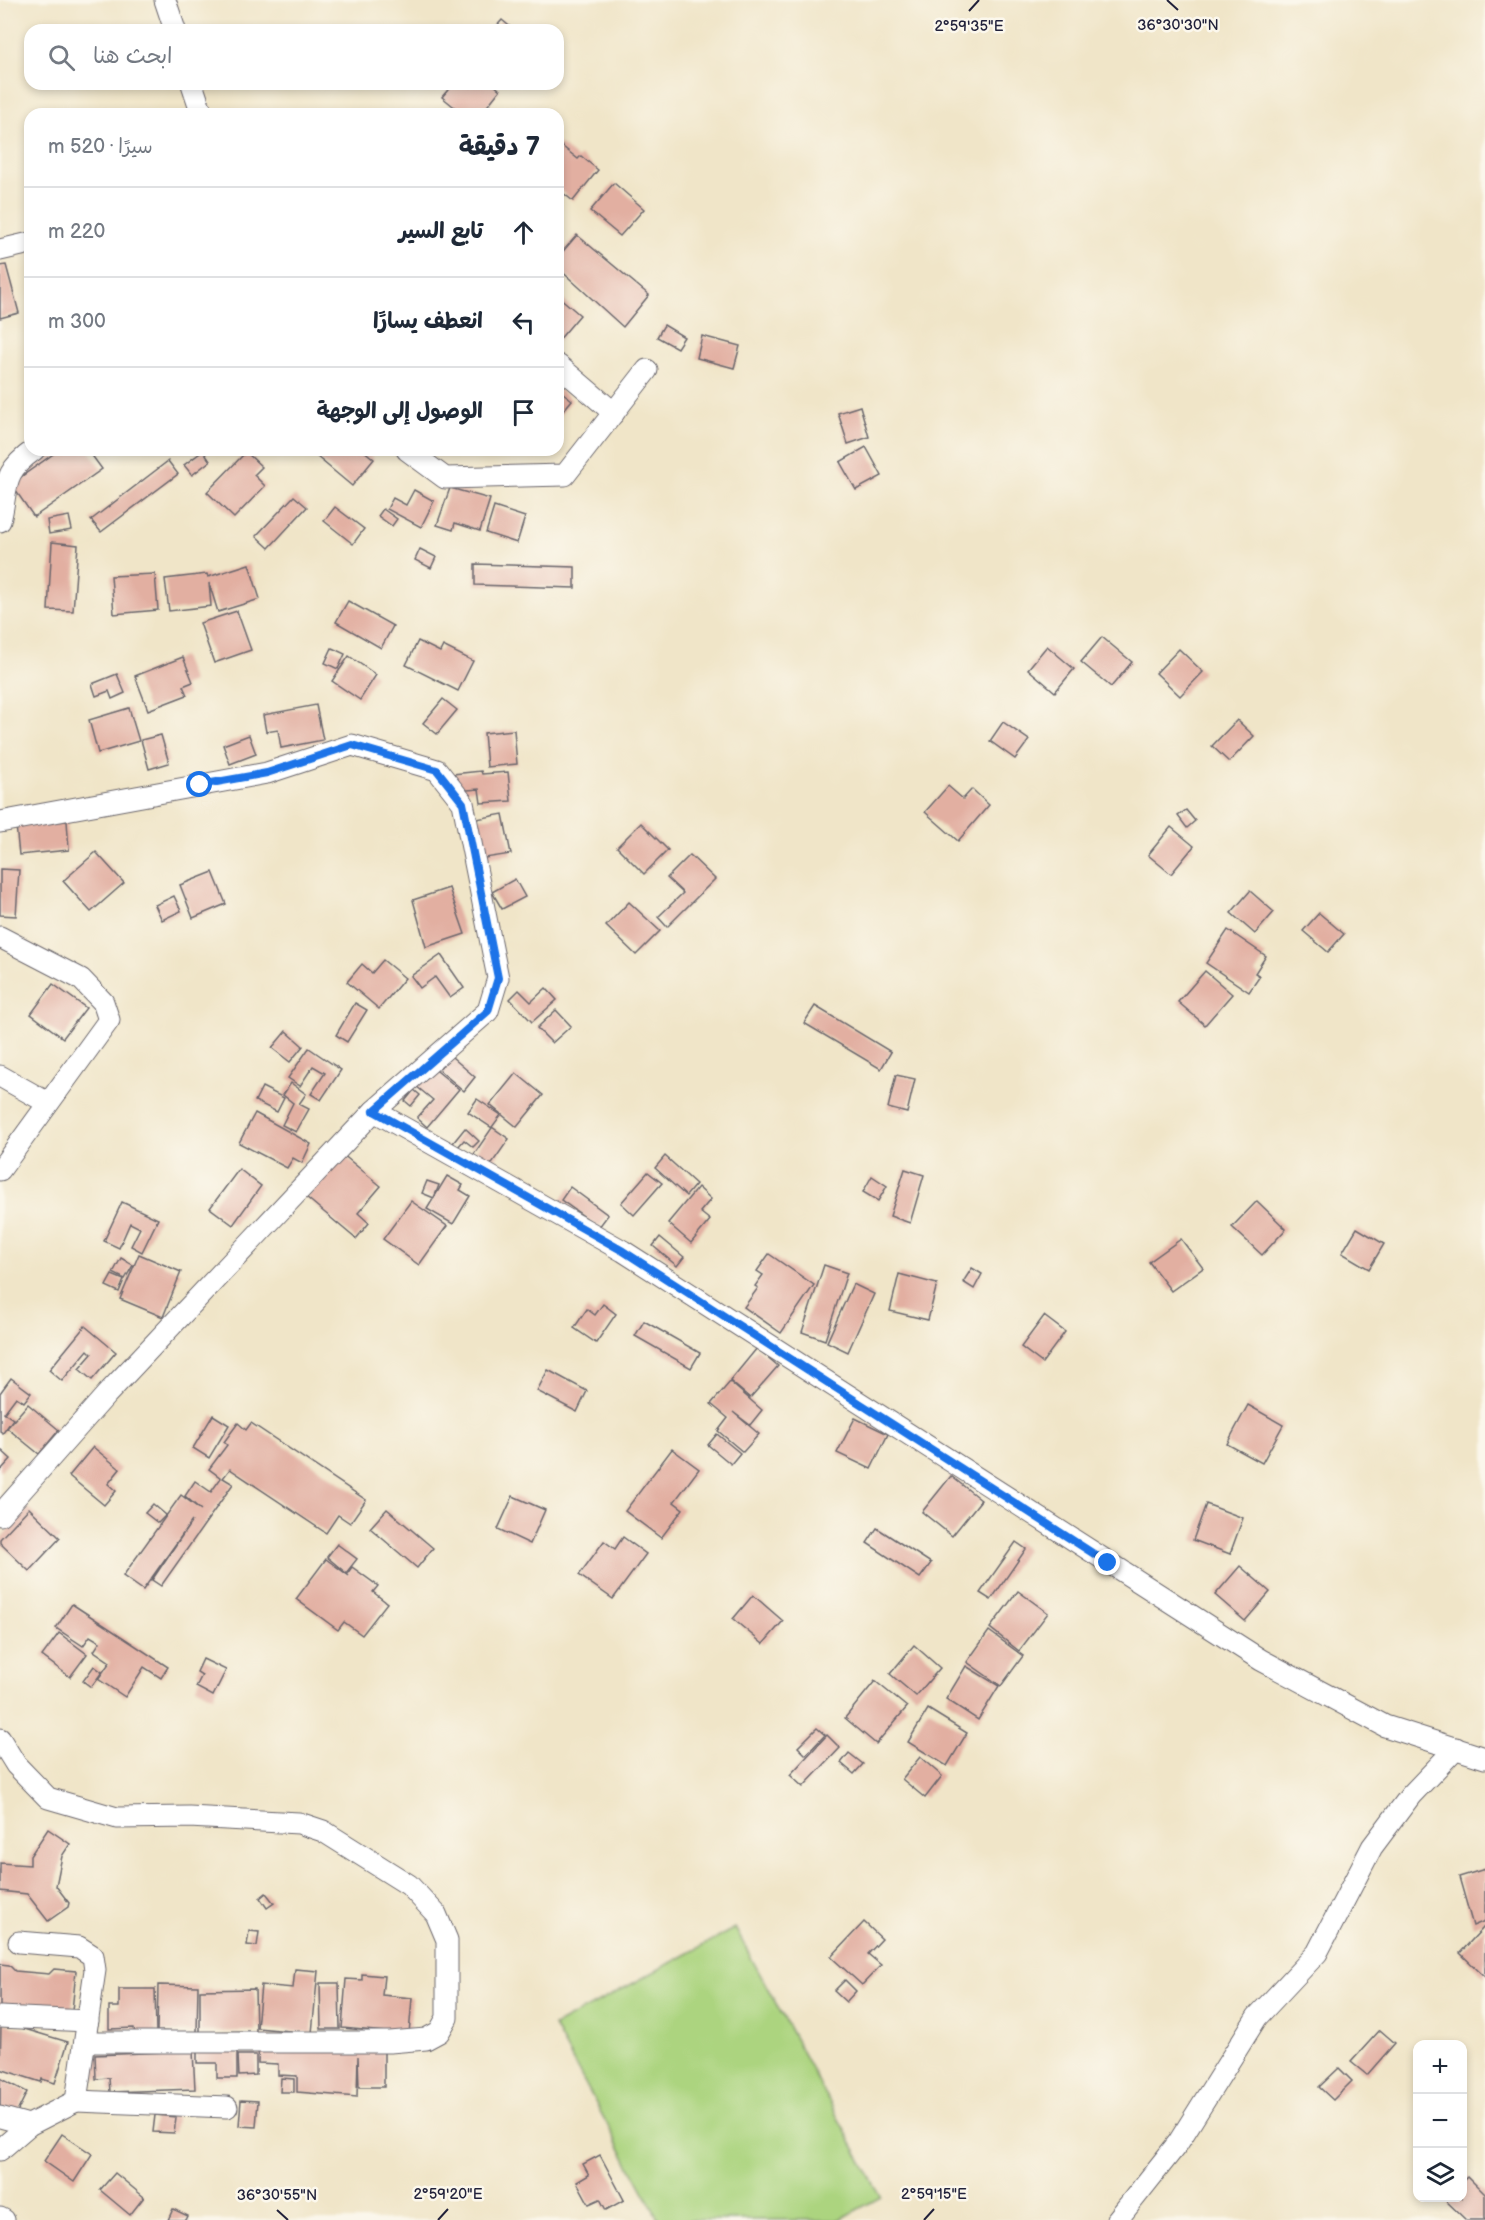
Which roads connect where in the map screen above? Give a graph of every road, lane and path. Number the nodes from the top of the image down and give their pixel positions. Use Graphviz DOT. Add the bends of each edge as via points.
graph roads {
  1 [pos="165,0"];
  2 [pos="173,24"];
  3 [pos="194,90"];
  4 [pos="200,108"];
  5 [pos="24,244"];
  6 [pos="0,250"];
  7 [pos="564,370"];
  8 [pos="647,370"];
  9 [pos="614,413"];
  10 [pos="26,456"];
  11 [pos="415,456"];
  12 [pos="3,475"];
  13 [pos="0,521"];
  14 [pos="0,822"];
  15 [pos="0,937"];
  16 [pos="0,1076"];
  17 [pos="48,1103"];
  18 [pos="374,1111"];
  19 [pos="0,1170"];
  20 [pos="0,1515"];
  21 [pos="0,1739"];
  22 [pos="1456,1748"];
  23 [pos="1485,1758"];
  24 [pos="19,1942"];
  25 [pos="0,2018"];
  26 [pos="87,2032"];
  27 [pos="76,2101"];
  28 [pos="228,2107"];
  29 [pos="0,2117"];
  30 [pos="29,2125"];
  31 [pos="0,2150"];
  32 [pos="0,2218"];
  33 [pos="4,2220"];
  34 [pos="1117,2220"];
  1 -- 2 [label="street"];
  3 -- 4 [label="street"];
  5 -- 6 [label="street"];
  7 -- 9 [label="street"];
  8 -- 9 [label="street"];
  9 -- 11 [label="street" via="565,475 445,478"];
  10 -- 12 [label="street"];
  12 -- 13 [label="street"];
  14 -- 18 [label="street" via="267,773 352,745 437,770 463,803 498,978 488,1011"];
  15 -- 17 [label="street" via="81,980 103,1002 109,1020"];
  16 -- 17 [label="street"];
  17 -- 19 [label="street"];
  18 -- 20 [label="street" via="107,1394"];
  18 -- 22 [label="street" via="623,1251 1261,1660 1384,1726"];
  21 -- 26 [label="street" via="16,1765 48,1798 117,1818 264,1820 299,1823 323,1831 409,1885 436,1914 447,1940 447,2018 439,2032 426,2039 390,2042"];
  22 -- 23 [label="street"];
  22 -- 34 [label="street" via="1411,1795 1372,1847 1317,1953 1257,2017 1178,2143"];
  24 -- 26 [label="street" via="79,1947 93,1956 95,1970"];
  25 -- 26 [label="street"];
  26 -- 27 [label="street"];
  27 -- 28 [label="street"];
  27 -- 30 [label="street"];
  29 -- 30 [label="street"];
  30 -- 31 [label="street"];
  32 -- 33 [label="street"];
}
